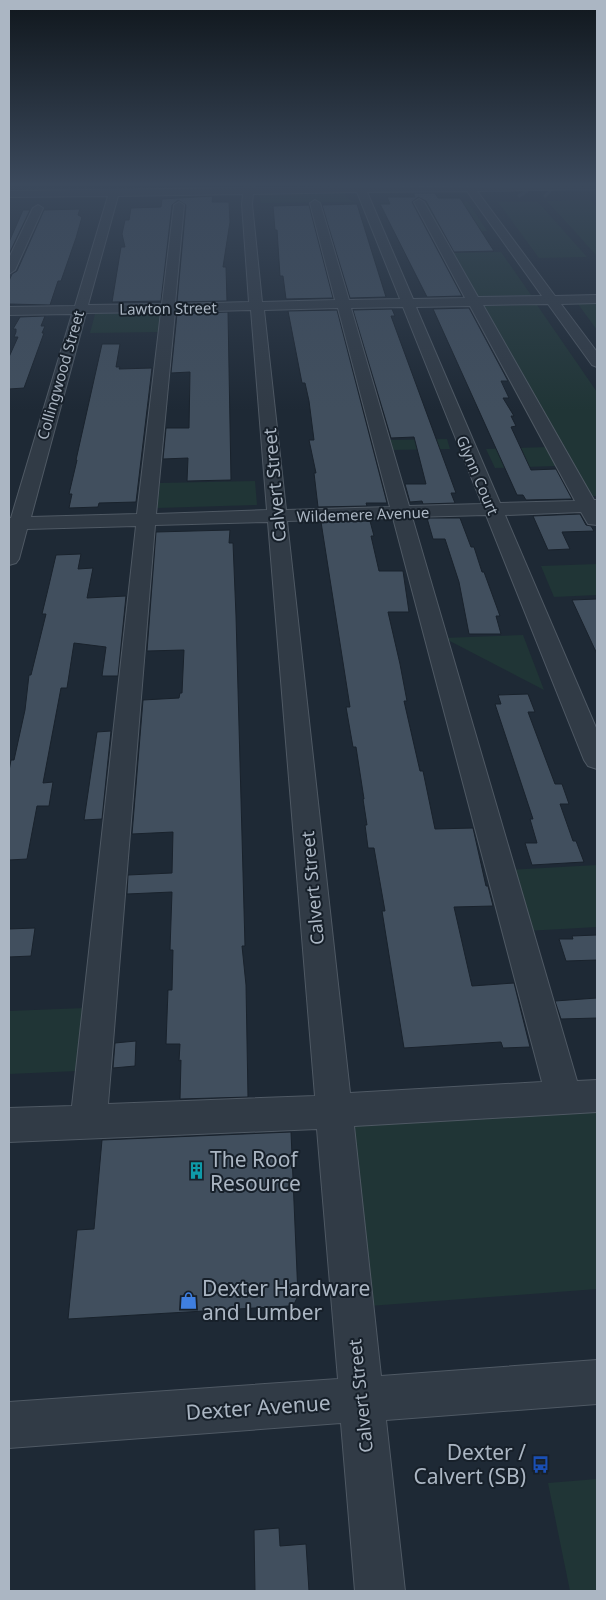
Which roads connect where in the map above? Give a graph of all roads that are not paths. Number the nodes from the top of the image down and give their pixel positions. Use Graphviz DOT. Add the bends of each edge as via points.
graph roads {
  1 [pos="93,261"];
  2 [pos="173,261"];
  3 [pos="253,261"];
  4 [pos="331,261"];
  5 [pos="392,261"];
  6 [pos="451,261"];
  7 [pos="524,261"];
  8 [pos="597,298"];
  9 [pos="552,300"];
  10 [pos="473,301"];
  11 [pos="407,303"];
  12 [pos="343,304"];
  13 [pos="257,306"];
  14 [pos="168,308"];
  15 [pos="79,310"];
  16 [pos="9,311"];
  17 [pos="597,362"];
  18 [pos="592,507"];
  19 [pos="492,509"];
  20 [pos="402,513"];
  21 [pos="277,517"];
  22 [pos="146,521"];
  23 [pos="13,524"];
  24 [pos="597,524"];
  25 [pos="9,559"];
  26 [pos="597,760"];
  27 [pos="580,1097"];
  28 [pos="333,1112"];
  29 [pos="88,1122"];
  30 [pos="9,1125"];
  31 [pos="597,1382"];
  32 [pos="360,1399"];
  33 [pos="9,1425"];
  34 [pos="380,1591"];
  1 -- 15 [label="street, Collingwood Street"];
  2 -- 14 [label="street"];
  3 -- 13 [label="street, Calvert Street"];
  4 -- 12 [label="street"];
  5 -- 11 [label="street, Glynn Court"];
  6 -- 10 [label="street"];
  7 -- 9 [label="street"];
  8 -- 9 [label="street, Lawton Street"];
  9 -- 10 [label="street, Lawton Street"];
  9 -- 17 [label="street"];
  10 -- 11 [label="street, Lawton Street"];
  10 -- 18 [label="street"];
  11 -- 12 [label="street, Lawton Street"];
  11 -- 19 [label="street, Glynn Court"];
  12 -- 13 [label="street, Lawton Street"];
  12 -- 20 [label="street"];
  13 -- 14 [label="street, Lawton Street"];
  13 -- 21 [label="street, Calvert Street"];
  14 -- 15 [label="street, Lawton Street"];
  14 -- 22 [label="street"];
  15 -- 16 [label="street, Lawton Street"];
  15 -- 23 [label="street, Collingwood Street"];
  18 -- 19 [label="street, Wildemere Avenue"];
  18 -- 24 [label="street"];
  19 -- 20 [label="street, Wildemere Avenue"];
  19 -- 26 [label="street, Glynn Court"];
  20 -- 21 [label="street, Wildemere Avenue"];
  20 -- 27 [label="street"];
  21 -- 22 [label="street, Wildemere Avenue"];
  21 -- 28 [label="street, Calvert Street"];
  22 -- 23 [label="street, Wildemere Avenue"];
  22 -- 29 [label="street"];
  23 -- 25 [label="street, Collingwood Street"];
  27 -- 28 [label="street"];
  28 -- 29 [label="street"];
  28 -- 32 [label="street, Calvert Street"];
  29 -- 30 [label="street"];
  31 -- 32 [label="street, Dexter Avenue"];
  32 -- 33 [label="street, Dexter Avenue"];
  32 -- 34 [label="street, Calvert Street"];
}
